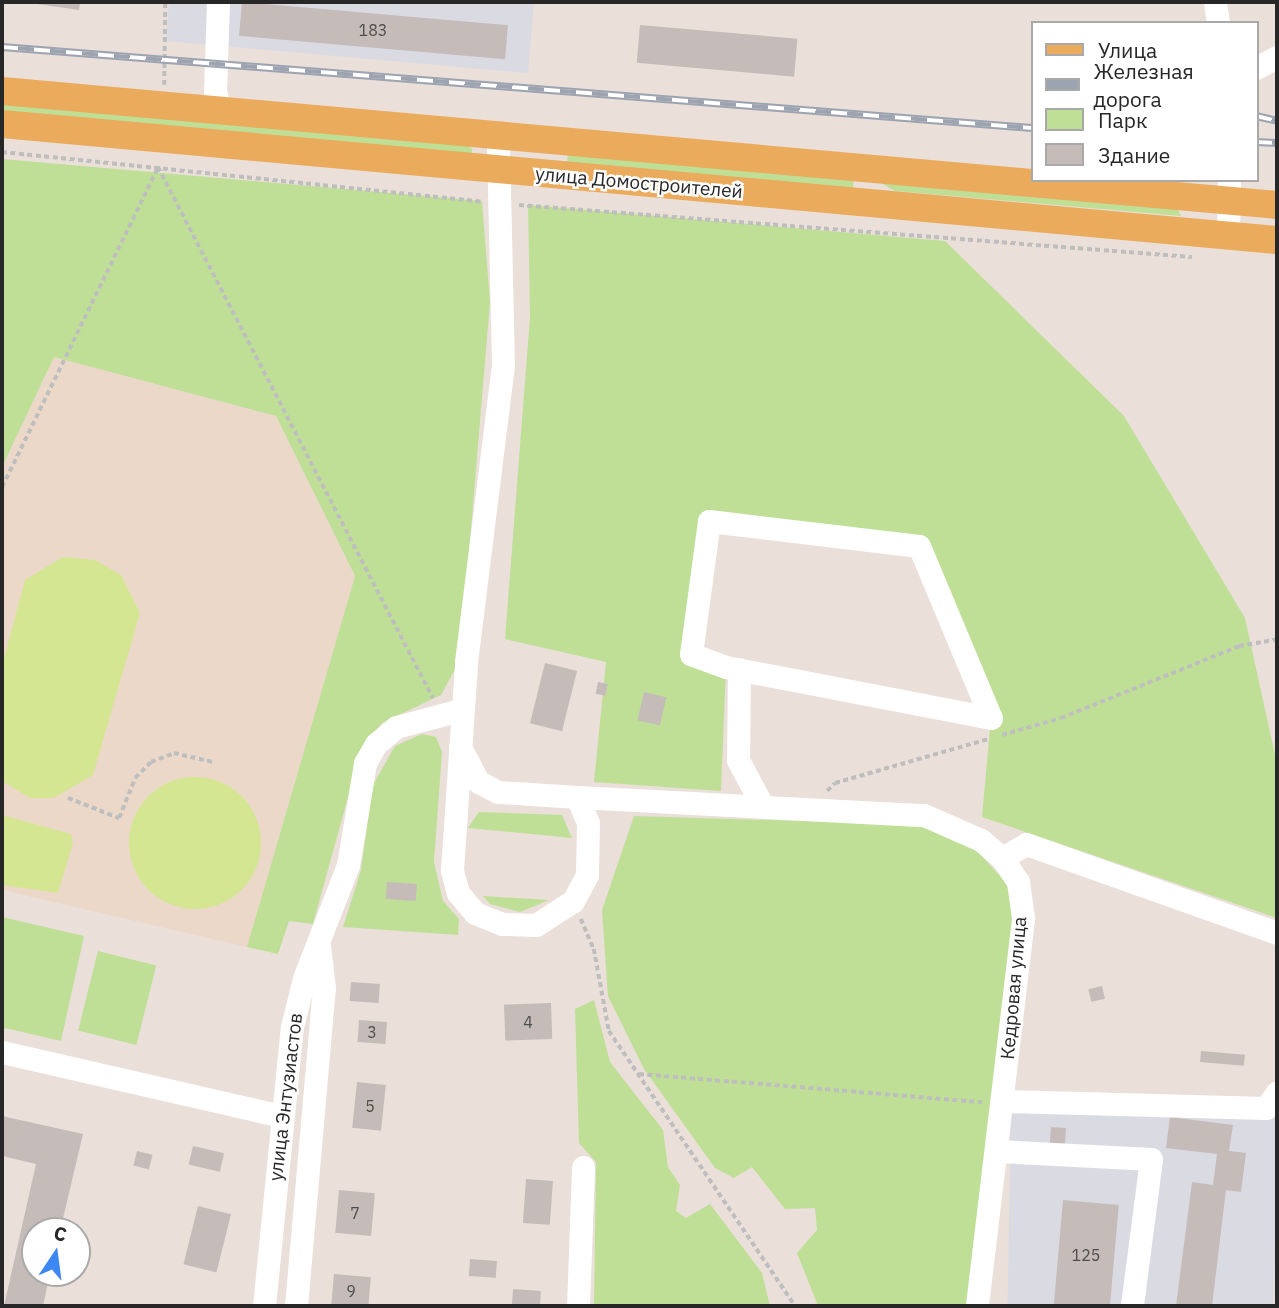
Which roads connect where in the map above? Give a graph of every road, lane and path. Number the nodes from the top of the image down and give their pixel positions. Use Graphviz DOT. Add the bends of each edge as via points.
graph roads {
  1 [pos="164,2"];
  2 [pos="218,2"];
  3 [pos="1215,2"];
  4 [pos="1218,21"];
  5 [pos="1277,57"];
  6 [pos="1258,67"];
  7 [pos="164,87"];
  8 [pos="2,91"];
  9 [pos="220,111"];
  10 [pos="2,124"];
  11 [pos="498,136"];
  12 [pos="2,152"];
  13 [pos="158,167"];
  14 [pos="499,170"];
  15 [pos="1030,175"];
  16 [pos="1122,182"];
  17 [pos="1230,190"];
  18 [pos="501,203"];
  19 [pos="1277,205"];
  20 [pos="1228,237"];
  21 [pos="1277,240"];
  22 [pos="1204,258"];
  23 [pos="2,486"];
  24 [pos="1277,639"];
  25 [pos="739,669"];
  26 [pos="451,711"];
  27 [pos="460,747"];
  28 [pos="213,762"];
  29 [pos="577,797"];
  30 [pos="68,798"];
  31 [pos="762,805"];
  32 [pos="811,807"];
  33 [pos="1002,858"];
  34 [pos="573,901"];
  35 [pos="1277,933"];
  36 [pos="319,946"];
  37 [pos="2,1052"];
  38 [pos="639,1074"];
  39 [pos="1277,1093"];
  40 [pos="1002,1101"];
  41 [pos="281,1116"];
  42 [pos="997,1152"];
  43 [pos="583,1167"];
  44 [pos="272,1223"];
  45 [pos="305,1225"];
  46 [pos="264,1306"];
  47 [pos="296,1306"];
  48 [pos="579,1306"];
  49 [pos="795,1306"];
  50 [pos="977,1306"];
  51 [pos="1132,1306"];
  1 -- 7 [label="path"];
  2 -- 9 [label="street" via="215,92"];
  3 -- 4 [label="street"];
  5 -- 6 [label="street"];
  8 -- 9 [label="main road, улица Домостроителей"];
  9 -- 11 [label="main road, улица Домостроителей"];
  10 -- 14 [label="main road, улица Домостроителей"];
  11 -- 14 [label="street"];
  11 -- 15 [label="main road, улица Домостроителей"];
  12 -- 13 [label="path"];
  13 -- 18 [label="path"];
  13 -- 23 [label="path"];
  13 -- 26 [label="path"];
  14 -- 18 [label="street"];
  14 -- 20 [label="main road, улица Домостроителей"];
  16 -- 17 [label="main road, улица Домостроителей"];
  17 -- 19 [label="main road, улица Домостроителей"];
  17 -- 20 [label="street"];
  18 -- 22 [label="path"];
  18 -- 26 [label="street" via="503,365"];
  20 -- 21 [label="main road, улица Домостроителей"];
  24 -- 32 [label="path" via="1239,646 1060,718 835,783"];
  25 -- 25 [label="street" via="691,654 709,521 919,547 991,718"];
  25 -- 31 [label="street" via="738,760"];
  26 -- 27 [label="street"];
  26 -- 36 [label="street, улица Энтузиастов" via="396,727 376,744 365,763 348,865"];
  27 -- 29 [label="street, Кедровая улица" via="479,782 498,792"];
  27 -- 34 [label="street" via="452,870 458,892 475,912 502,923 536,925"];
  28 -- 30 [label="path" via="174,753 150,762 135,778 119,818"];
  29 -- 31 [label="street, Кедровая улица"];
  29 -- 34 [label="street" via="588,823 587,875"];
  31 -- 32 [label="street, Кедровая улица"];
  32 -- 33 [label="street, Кедровая улица" via="924,816 981,840"];
  33 -- 35 [label="street" via="1026,844"];
  33 -- 40 [label="street, Кедровая улица" via="1018,882 1023,919"];
  34 -- 38 [label="path" via="594,949 609,1031"];
  36 -- 41 [label="street, улица Энтузиастов" via="292,1027"];
  36 -- 45 [label="street" via="324,988"];
  37 -- 41 [label="street"];
  38 -- 40 [label="path" via="945,1102"];
  38 -- 49 [label="path"];
  39 -- 40 [label="street" via="1266,1108"];
  40 -- 42 [label="street, Кедровая улица"];
  41 -- 44 [label="street, улица Энтузиастов"];
  42 -- 50 [label="street, Кедровая улица"];
  42 -- 51 [label="street" via="1152,1159"];
  43 -- 48 [label="street"];
  44 -- 45 [label="street"];
  44 -- 46 [label="street, улица Энтузиастов"];
  45 -- 47 [label="street"];
}
